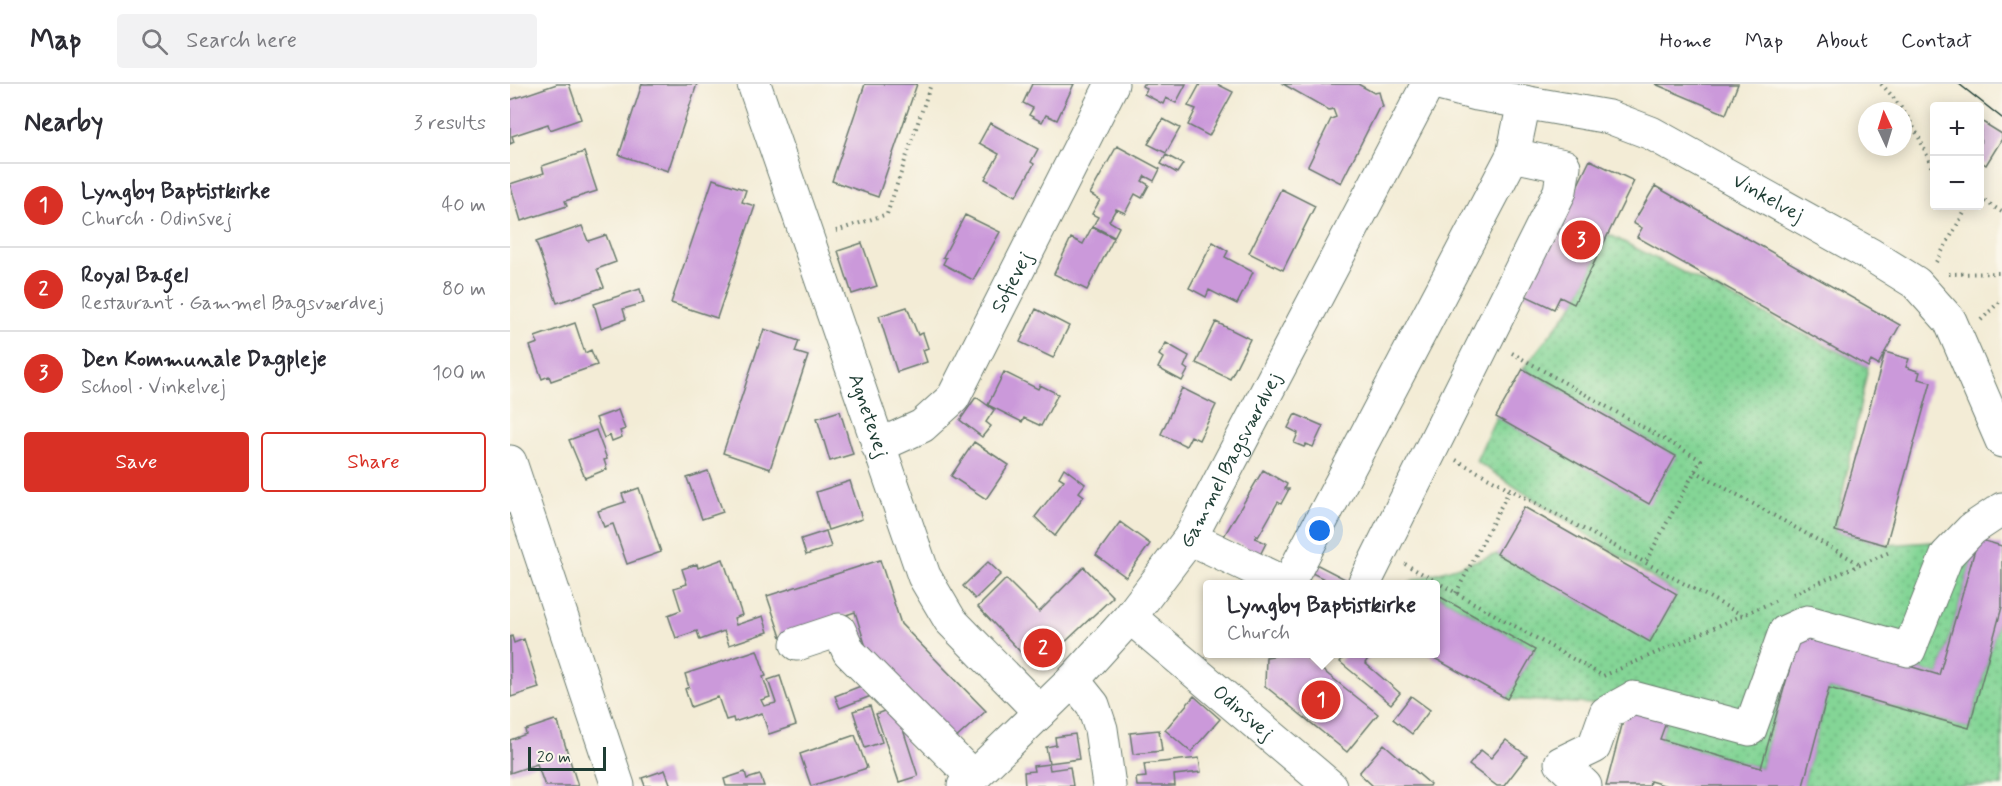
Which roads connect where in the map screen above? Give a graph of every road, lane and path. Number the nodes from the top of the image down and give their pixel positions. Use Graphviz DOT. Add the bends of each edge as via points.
graph roads {
  1 [pos="754,84"];
  2 [pos="931,84"];
  3 [pos="1113,84"];
  4 [pos="1428,84"];
  5 [pos="1439,84"];
  6 [pos="1881,84"];
  7 [pos="1524,102"];
  8 [pos="1513,155"];
  9 [pos="1930,163"];
  10 [pos="1984,201"];
  11 [pos="1966,210"];
  12 [pos="2002,212"];
  13 [pos="808,241"];
  14 [pos="2002,273"];
  15 [pos="1924,282"];
  16 [pos="1486,338"];
  17 [pos="2002,441"];
  18 [pos="878,446"];
  19 [pos="1432,447"];
  20 [pos="510,462"];
  21 [pos="1695,471"];
  22 [pos="1510,489"];
  23 [pos="2002,509"];
  24 [pos="1190,538"];
  25 [pos="1381,550"];
  26 [pos="1892,550"];
  27 [pos="1645,563"];
  28 [pos="1860,564"];
  29 [pos="1277,580"];
  30 [pos="1290,580"];
  31 [pos="1366,580"];
  32 [pos="1433,580"];
  33 [pos="1440,584"];
  34 [pos="1456,593"];
  35 [pos="1743,615"];
  36 [pos="1130,617"];
  37 [pos="797,644"];
  38 [pos="1073,680"];
  39 [pos="1040,712"];
  40 [pos="969,781"];
  41 [pos="618,786"];
  42 [pos="1109,786"];
  43 [pos="1330,786"];
  44 [pos="1585,786"];
  1 -- 13 [label="street, Agnetevej"];
  2 -- 13 [label="path" via="887,214"];
  3 -- 18 [label="street, Sofievej" via="953,398 922,426"];
  4 -- 24 [label="street, Gammel Bagsværdvej"];
  5 -- 7 [label="street, Vinkelvej"];
  6 -- 9 [label="path" via="1900,104"];
  7 -- 8 [label="street"];
  7 -- 15 [label="street, Vinkelvej" via="1609,117 1651,133"];
  8 -- 16 [label="street" via="1564,166 1560,191"];
  8 -- 30 [label="street"];
  10 -- 12 [label="path"];
  11 -- 15 [label="path"];
  13 -- 18 [label="street, Agnetevej"];
  14 -- 15 [label="path"];
  15 -- 17 [label="street, Vinkelvej" via="1950,321"];
  16 -- 19 [label="street"];
  16 -- 21 [label="path" via="1701,460"];
  18 -- 39 [label="street, Agnetevej" via="924,576 950,620"];
  19 -- 22 [label="path"];
  19 -- 25 [label="street"];
  20 -- 41 [label="street"];
  21 -- 27 [label="path"];
  21 -- 28 [label="path"];
  22 -- 27 [label="path"];
  22 -- 34 [label="path"];
  23 -- 44 [label="street" via="1972,529 1947,555 1909,650 1808,622 1785,632 1750,729 1633,698 1606,713 1594,747 1561,762"];
  24 -- 29 [label="street"];
  24 -- 36 [label="street, Gammel Bagsværdvej"];
  25 -- 31 [label="street"];
  25 -- 32 [label="path"];
  26 -- 28 [label="path"];
  27 -- 35 [label="path"];
  28 -- 35 [label="path"];
  33 -- 34 [label="path"];
  34 -- 35 [label="path" via="1603,676"];
  36 -- 38 [label="street, Gammel Bagsværdvej"];
  36 -- 43 [label="street, Odinsvej"];
  37 -- 40 [label="street" via="839,630 849,652"];
  38 -- 39 [label="street, Gammel Bagsværdvej"];
  38 -- 42 [label="street" via="1093,705 1101,729"];
  39 -- 40 [label="street, Gammel Bagsværdvej"];
}
